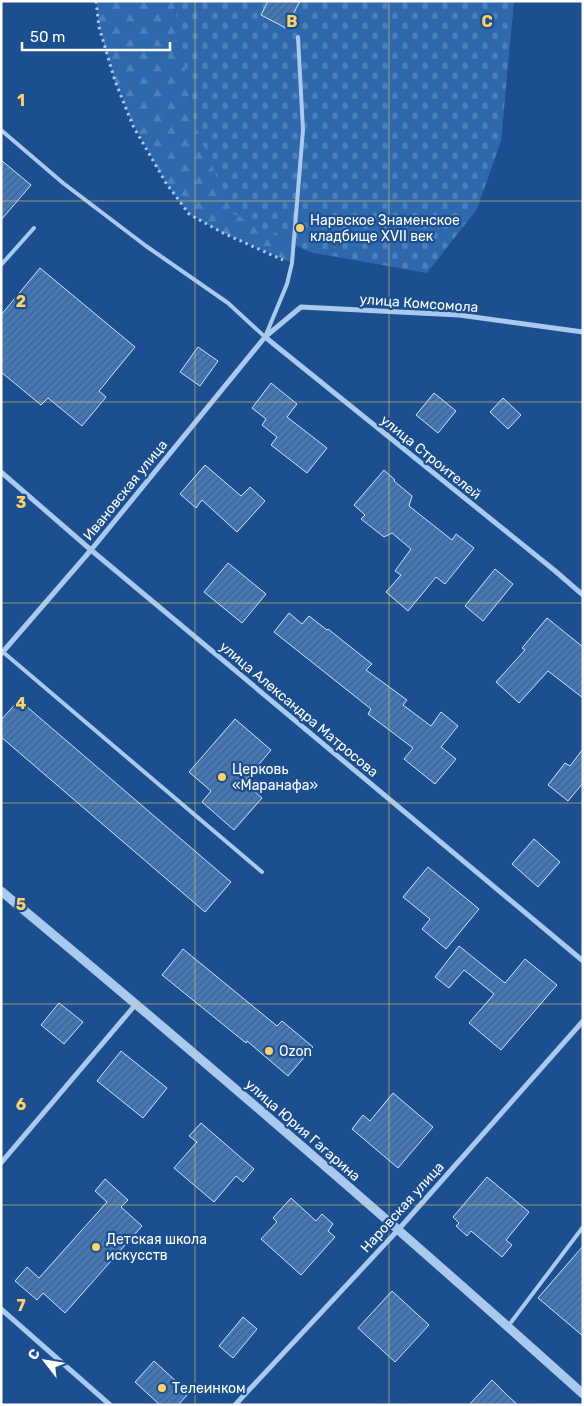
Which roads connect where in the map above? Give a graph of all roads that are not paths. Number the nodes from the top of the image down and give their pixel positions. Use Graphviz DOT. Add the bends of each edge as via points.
graph roads {
  1 [pos="298,37"];
  2 [pos="1,130"];
  3 [pos="34,228"];
  4 [pos="1,266"];
  5 [pos="583,332"];
  6 [pos="265,338"];
  7 [pos="1,472"];
  8 [pos="91,550"];
  9 [pos="583,595"];
  10 [pos="2,653"];
  11 [pos="262,872"];
  12 [pos="1,891"];
  13 [pos="583,961"];
  14 [pos="136,1003"];
  15 [pos="583,1021"];
  16 [pos="1,1163"];
  17 [pos="583,1227"];
  18 [pos="398,1230"];
  19 [pos="1,1310"];
  20 [pos="508,1326"];
  21 [pos="583,1394"];
  22 [pos="110,1405"];
  23 [pos="235,1405"];
  1 -- 6 [label="lane" via="303,130 292,264"];
  2 -- 6 [label="lane" via="63,183 228,303"];
  3 -- 4 [label="lane"];
  5 -- 6 [label="street, улица Комсомола" via="459,315 301,307"];
  6 -- 8 [label="street, Ивановская улица"];
  6 -- 9 [label="street, улица Строителей"];
  7 -- 8 [label="street, улица Александра Матросова"];
  8 -- 10 [label="street, Ивановская улица"];
  8 -- 13 [label="street, улица Александра Матросова"];
  10 -- 11 [label="lane"];
  12 -- 14 [label="street, улица Юрия Гагарина"];
  14 -- 16 [label="street"];
  14 -- 18 [label="street, улица Юрия Гагарина"];
  15 -- 18 [label="street, Наровская улица"];
  17 -- 20 [label="lane"];
  18 -- 20 [label="street, улица Юрия Гагарина"];
  18 -- 23 [label="street, Наровская улица"];
  19 -- 22 [label="street"];
  20 -- 21 [label="street, улица Юрия Гагарина"];
}
